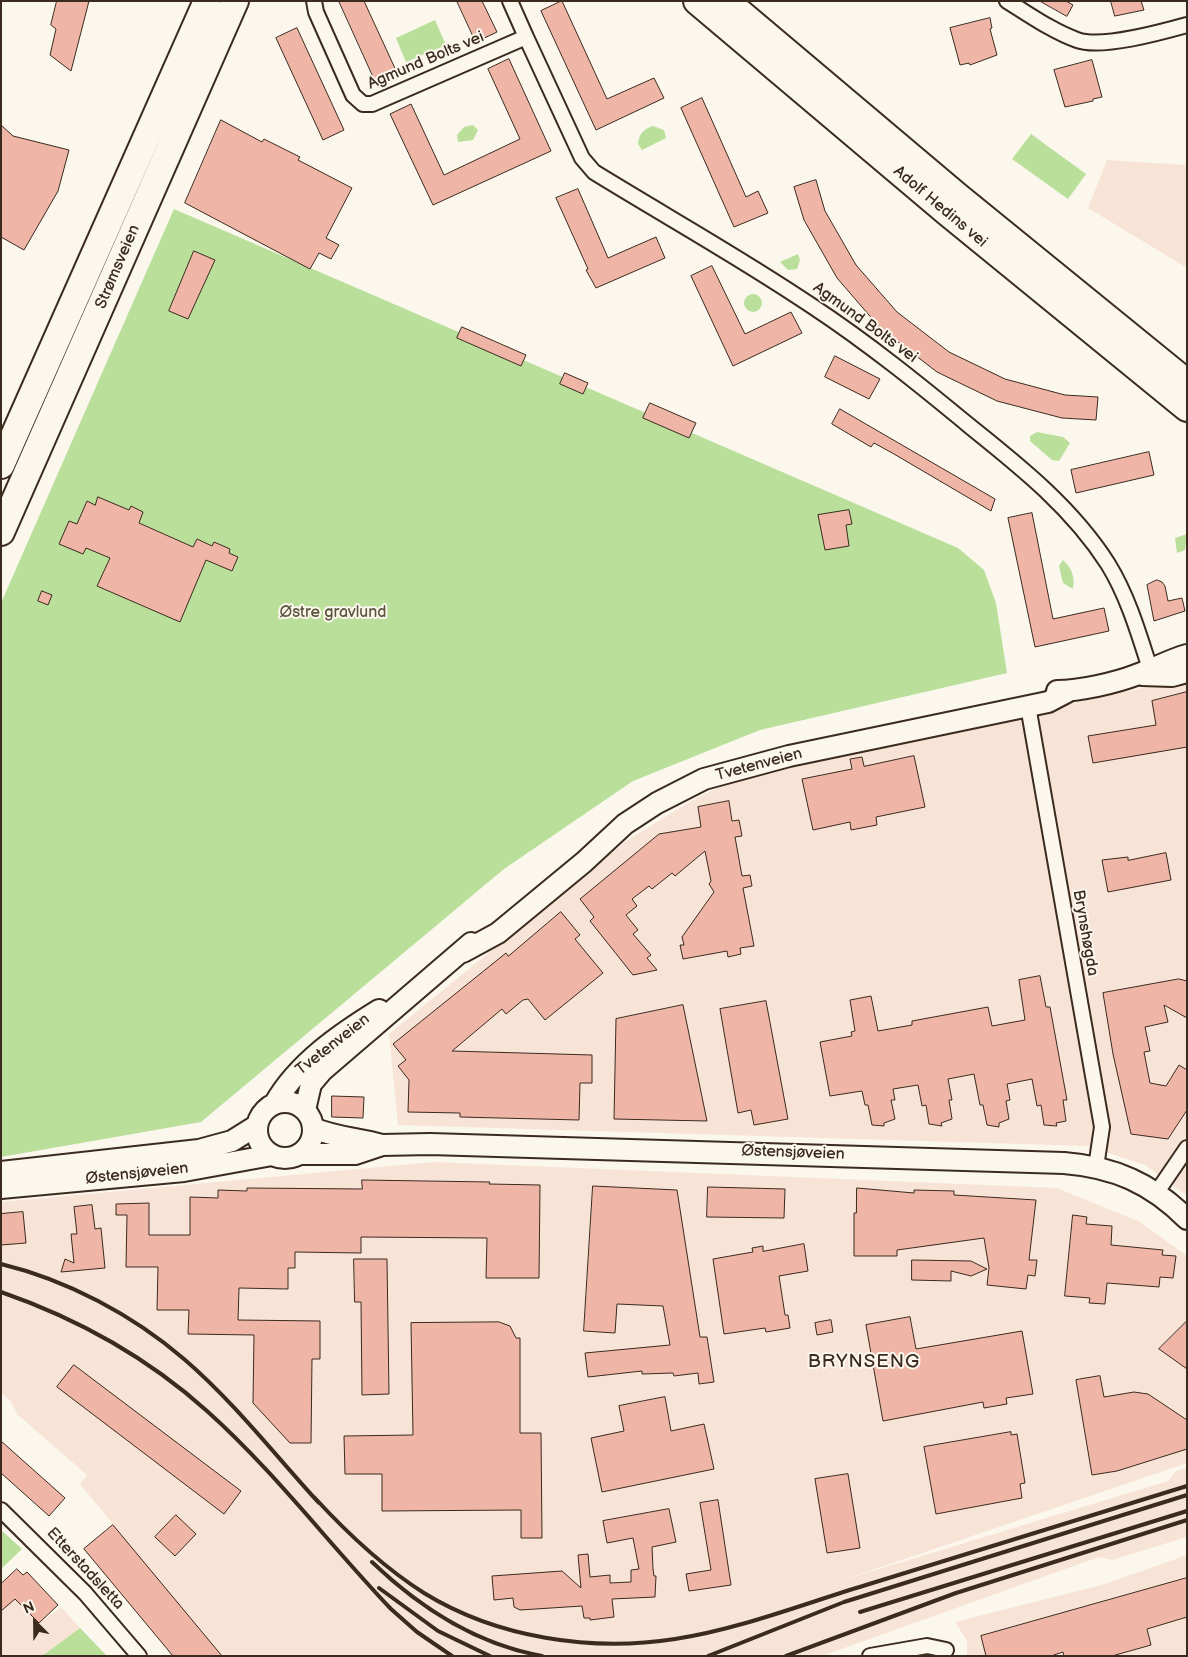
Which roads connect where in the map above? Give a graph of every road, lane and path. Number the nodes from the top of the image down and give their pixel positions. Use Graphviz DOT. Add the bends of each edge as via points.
graph roads {
  1 [pos="196,1"];
  2 [pos="207,1"];
  3 [pos="235,1"];
  4 [pos="314,1"];
  5 [pos="510,1"];
  6 [pos="698,1"];
  7 [pos="726,1"];
  8 [pos="1007,1"];
  9 [pos="1187,25"];
  10 [pos="526,37"];
  11 [pos="174,76"];
  12 [pos="1113,324"];
  13 [pos="1187,364"];
  14 [pos="1187,383"];
  15 [pos="1187,408"];
  16 [pos="1,465"];
  17 [pos="1,532"];
  18 [pos="1187,655"];
  19 [pos="1187,672"];
  20 [pos="1146,673"];
  21 [pos="1069,690"];
  22 [pos="1028,706"];
  23 [pos="902,732"];
  24 [pos="426,981"];
  25 [pos="275,1103"];
  26 [pos="309,1119"];
  27 [pos="256,1126"];
  28 [pos="382,1145"];
  29 [pos="1187,1148"];
  30 [pos="300,1154"];
  31 [pos="272,1155"];
  32 [pos="1096,1167"];
  33 [pos="1,1172"];
  34 [pos="1,1188"];
  35 [pos="1157,1192"];
  36 [pos="1187,1220"];
  37 [pos="1,1510"];
  38 [pos="946,1650"];
  39 [pos="139,1656"];
  40 [pos="870,1656"];
  1 -- 11 [label="highway"];
  2 -- 11 [label="highway, Strømsveien"];
  3 -- 17 [label="highway, Strømsveien"];
  4 -- 10 [label="street, Agmund Bolts vei" via="354,95 366,104 385,100"];
  5 -- 10 [label="street, Agmund Bolts vei"];
  6 -- 15 [label="highway, Adolf Hedins vei" via="947,212"];
  7 -- 12 [label="highway, Adolf Hedins vei"];
  8 -- 9 [label="street" via="1056,30 1090,42 1136,38"];
  10 -- 20 [label="street, Agmund Bolts vei" via="582,158 594,172 718,245 821,312 924,388 1054,498 1078,524 1114,575 1128,606"];
  11 -- 16 [label="highway, Strømsveien"];
  12 -- 13 [label="highway"];
  12 -- 14 [label="highway, Adolf Hedins vei"];
  18 -- 20 [label="main road, Tvetenveien"];
  19 -- 20 [label="main road, Tvetenveien" via="1172,676"];
  20 -- 21 [label="main road, Tvetenveien"];
  21 -- 22 [label="main road, Tvetenveien" via="1048,702"];
  21 -- 23 [label="main road, Tvetenveien" via="1045,690 980,703"];
  22 -- 23 [label="main road, Tvetenveien"];
  22 -- 32 [label="street, Brynshøgda" via="1102,1127"];
  23 -- 24 [label="main road, Tvetenveien" via="781,758 727,772 682,789 625,824 595,836 490,922 463,952"];
  24 -- 25 [label="main road, Tvetenveien" via="348,1030 294,1075"];
  24 -- 26 [label="main road, Tvetenveien" via="316,1077 308,1092"];
  25 -- 26 [label="main road, Østensjøveien" via="291,1102"];
  25 -- 27 [label="main road, Østensjøveien" via="263,1112"];
  26 -- 28 [label="main road, Østensjøveien" via="332,1136"];
  26 -- 30 [label="main road" via="308,1146"];
  27 -- 31 [label="main road" via="258,1140"];
  27 -- 33 [label="main road, Østensjøveien" via="232,1141 199,1150"];
  28 -- 30 [label="main road, Østensjøveien" via="355,1154"];
  28 -- 32 [label="main road, Østensjøveien" via="799,1153 1012,1160"];
  29 -- 35 [label="street"];
  30 -- 31 [label="main road, Østensjøveien" via="282,1158"];
  31 -- 34 [label="main road, Østensjøveien" via="184,1170"];
  32 -- 35 [label="main road, Østensjøveien" via="1132,1179"];
  35 -- 36 [label="main road, Østensjøveien"];
  37 -- 39 [label="street, Etterstadsletta" via="85,1593"];
  38 -- 40 [label="street" via="928,1646"];
}
